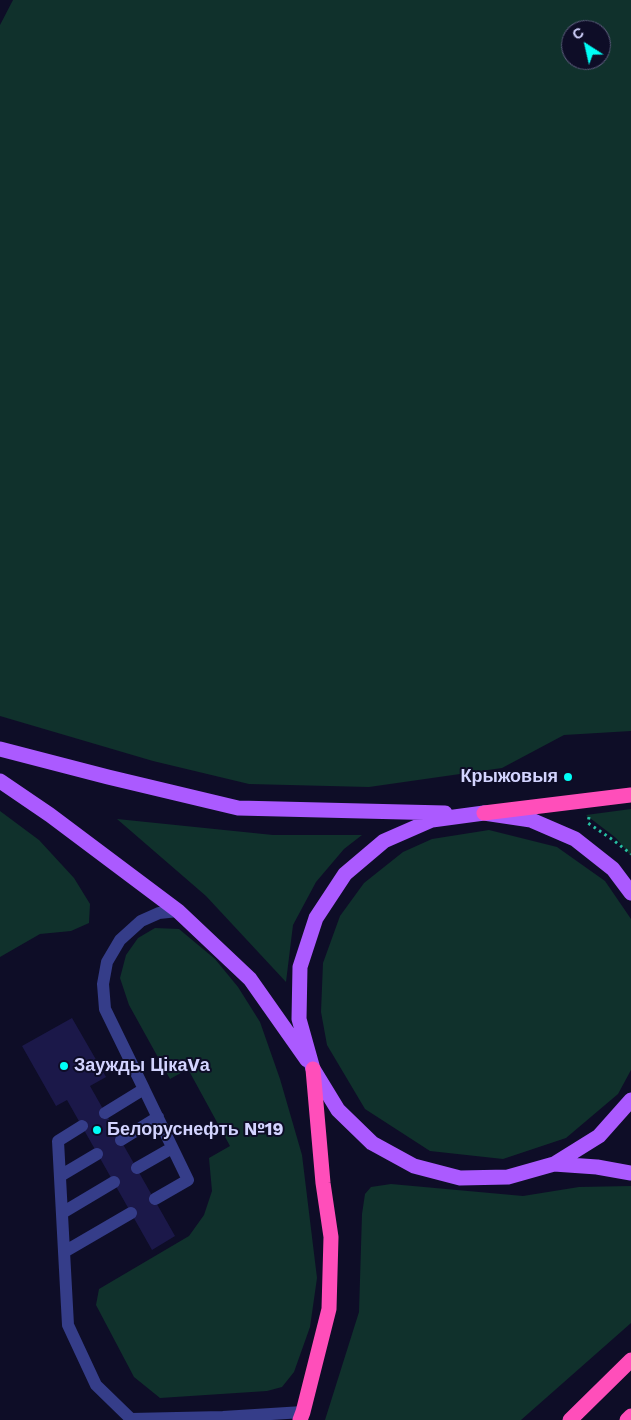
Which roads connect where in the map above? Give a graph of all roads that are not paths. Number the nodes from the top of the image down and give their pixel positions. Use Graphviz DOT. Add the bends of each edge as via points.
graph roads {
  1 [pos="0,750"];
  2 [pos="0,781"];
  3 [pos="631,795"];
  4 [pos="484,813"];
  5 [pos="631,893"];
  6 [pos="178,912"];
  7 [pos="313,1069"];
  8 [pos="144,1089"];
  9 [pos="631,1100"];
  10 [pos="105,1113"];
  11 [pos="158,1117"];
  12 [pos="82,1126"];
  13 [pos="120,1140"];
  14 [pos="172,1148"];
  15 [pos="97,1154"];
  16 [pos="554,1164"];
  17 [pos="137,1168"];
  18 [pos="631,1173"];
  19 [pos="60,1176"];
  20 [pos="114,1182"];
  21 [pos="154,1199"];
  22 [pos="62,1212"];
  23 [pos="131,1213"];
  24 [pos="64,1252"];
  25 [pos="631,1360"];
  26 [pos="301,1416"];
  27 [pos="631,1416"];
  28 [pos="570,1420"];
  29 [pos="627,1420"];
  1 -- 4 [label="main road" via="238,808"];
  2 -- 6 [label="main road"];
  3 -- 4 [label="highway"];
  4 -- 5 [label="main road" via="531,820 575,839 613,869"];
  4 -- 7 [label="main road" via="432,820 384,841 344,874 316,918 300,967 300,1019"];
  6 -- 7 [label="main road" via="250,979"];
  6 -- 8 [label="lane" via="159,913 141,921 120,940 107,962 103,984 105,1009"];
  7 -- 16 [label="main road" via="338,1110 372,1144 414,1166 460,1178 508,1177"];
  7 -- 26 [label="highway" via="331,1238 329,1309"];
  8 -- 10 [label="lane"];
  8 -- 11 [label="lane"];
  9 -- 16 [label="main road" via="599,1136"];
  11 -- 13 [label="lane"];
  11 -- 14 [label="lane"];
  12 -- 19 [label="lane" via="58,1141"];
  14 -- 17 [label="lane"];
  14 -- 21 [label="lane" via="188,1180"];
  15 -- 19 [label="lane"];
  16 -- 18 [label="main road"];
  19 -- 22 [label="lane"];
  20 -- 22 [label="lane"];
  22 -- 24 [label="lane"];
  23 -- 24 [label="lane"];
  24 -- 26 [label="lane" via="68,1325 96,1385 131,1419"];
  25 -- 28 [label="highway"];
  27 -- 29 [label="highway"];
}
